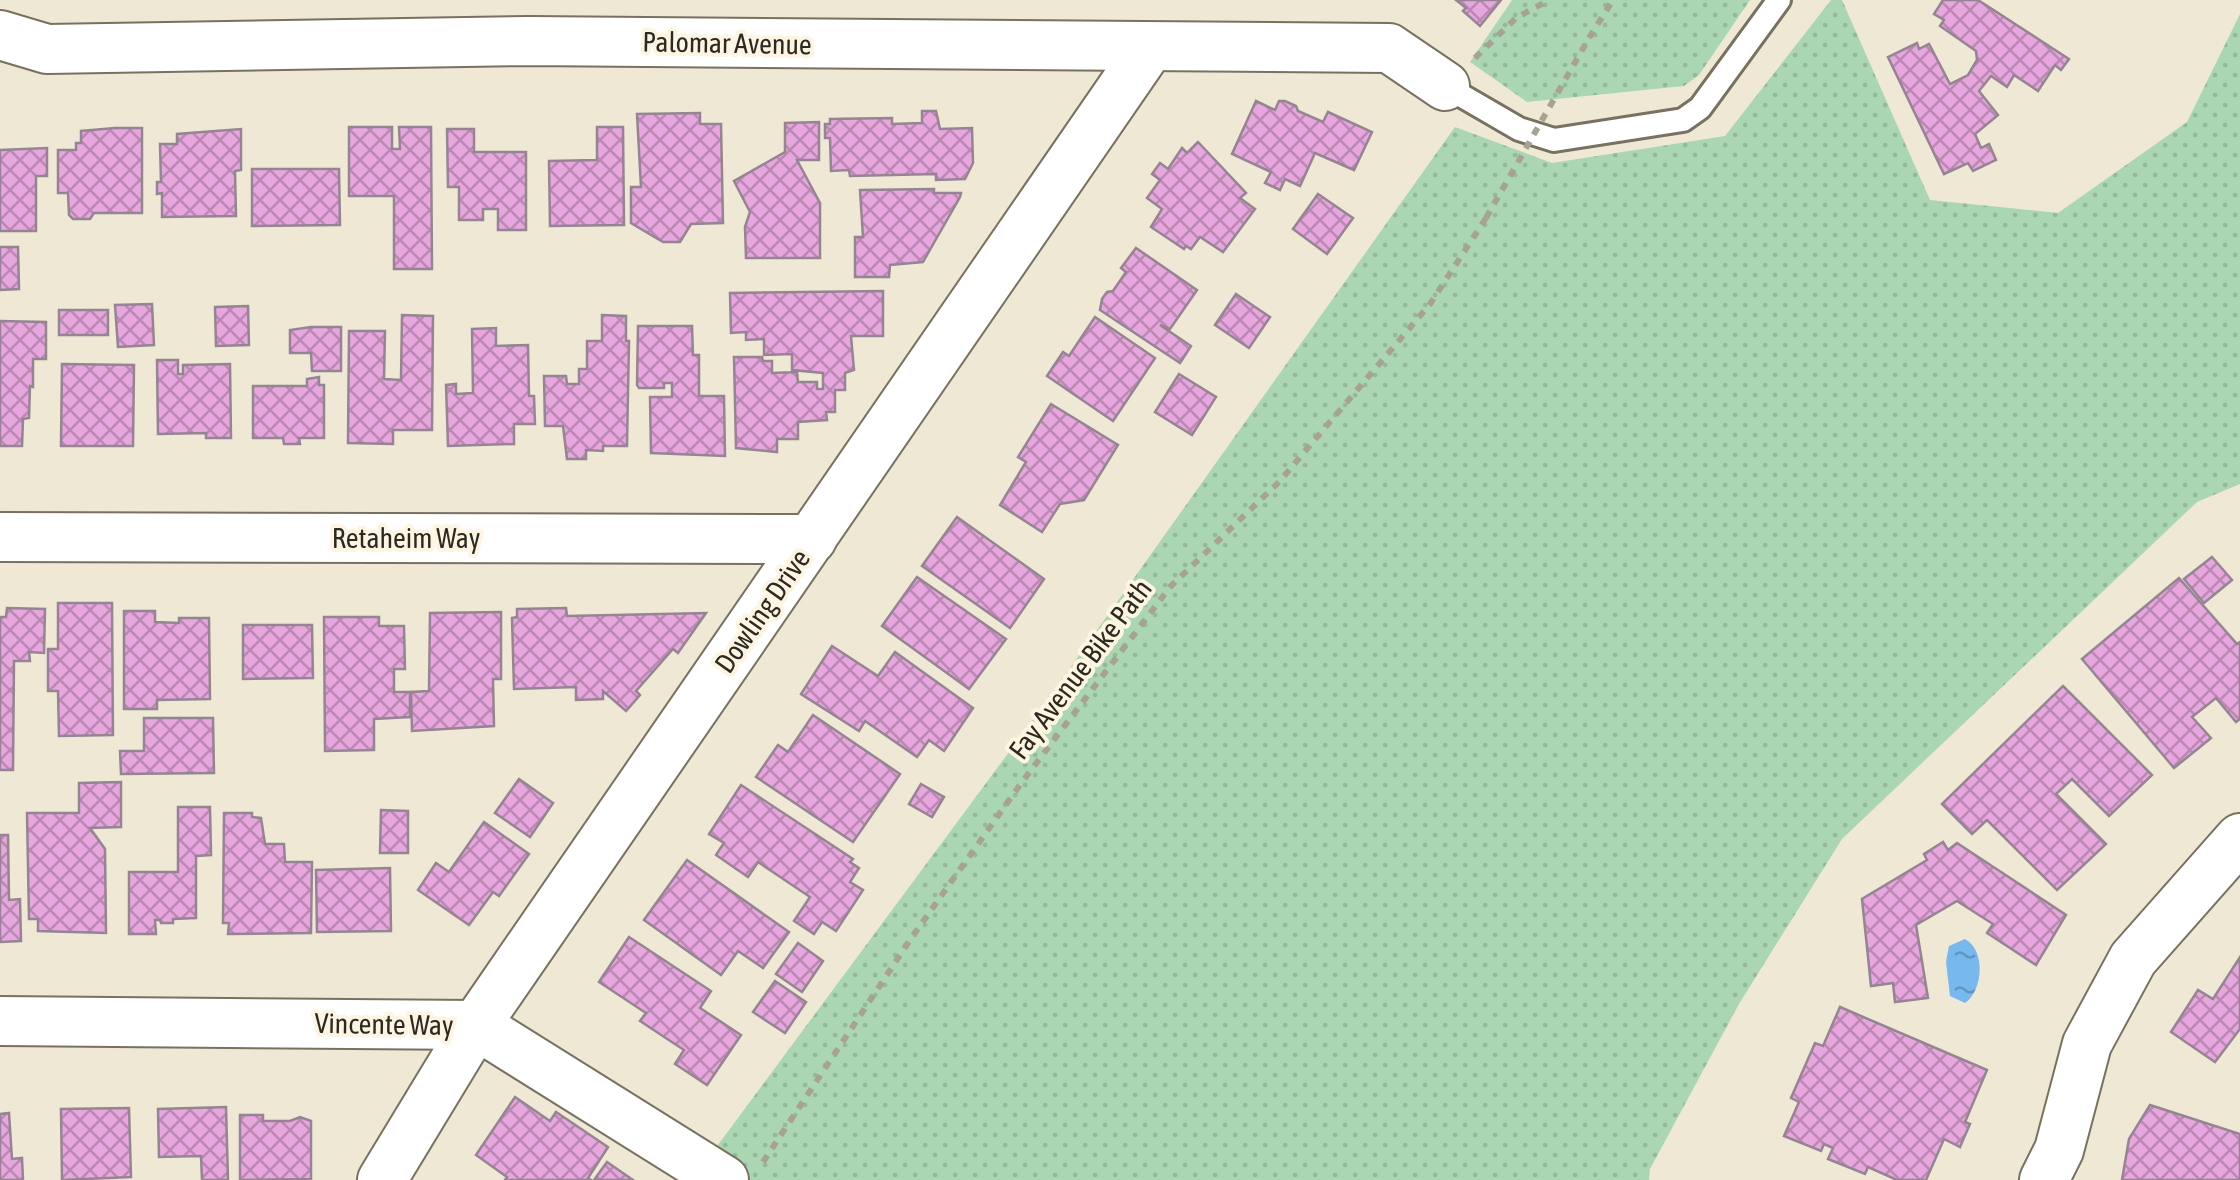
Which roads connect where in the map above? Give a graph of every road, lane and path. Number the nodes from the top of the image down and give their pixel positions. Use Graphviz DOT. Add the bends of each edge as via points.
graph roads {
  1 [pos="1549,0"];
  2 [pos="1613,0"];
  3 [pos="1779,0"];
  4 [pos="528,20"];
  5 [pos="0,35"];
  6 [pos="1150,47"];
  7 [pos="1445,86"];
  8 [pos="0,537"];
  9 [pos="812,538"];
  10 [pos="2240,838"];
  11 [pos="0,1021"];
  12 [pos="476,1025"];
  13 [pos="743,1172"];
  14 [pos="382,1180"];
  15 [pos="2044,1180"];
  1 -- 7 [label="path" via="1516,18"];
  2 -- 13 [label="path, Fay Avenue Bike Path, bridge" via="1430,304 1291,467 1170,586"];
  3 -- 7 [label="lane" via="1700,108 1683,120 1554,140 1519,129"];
  4 -- 5 [label="street, Palomar Avenue" via="47,48"];
  4 -- 6 [label="street, Palomar Avenue"];
  6 -- 7 [label="street, Palomar Avenue" via="1389,48"];
  6 -- 9 [label="street, Dowling Drive"];
  8 -- 9 [label="street, Retaheim Way"];
  9 -- 12 [label="street, Dowling Drive"];
  10 -- 15 [label="street" via="2133,959 2087,1044 2059,1150"];
  11 -- 12 [label="street, Vincente Way"];
  12 -- 13 [label="street, Vincente Way"];
  12 -- 14 [label="street, Dowling Drive"];
}
